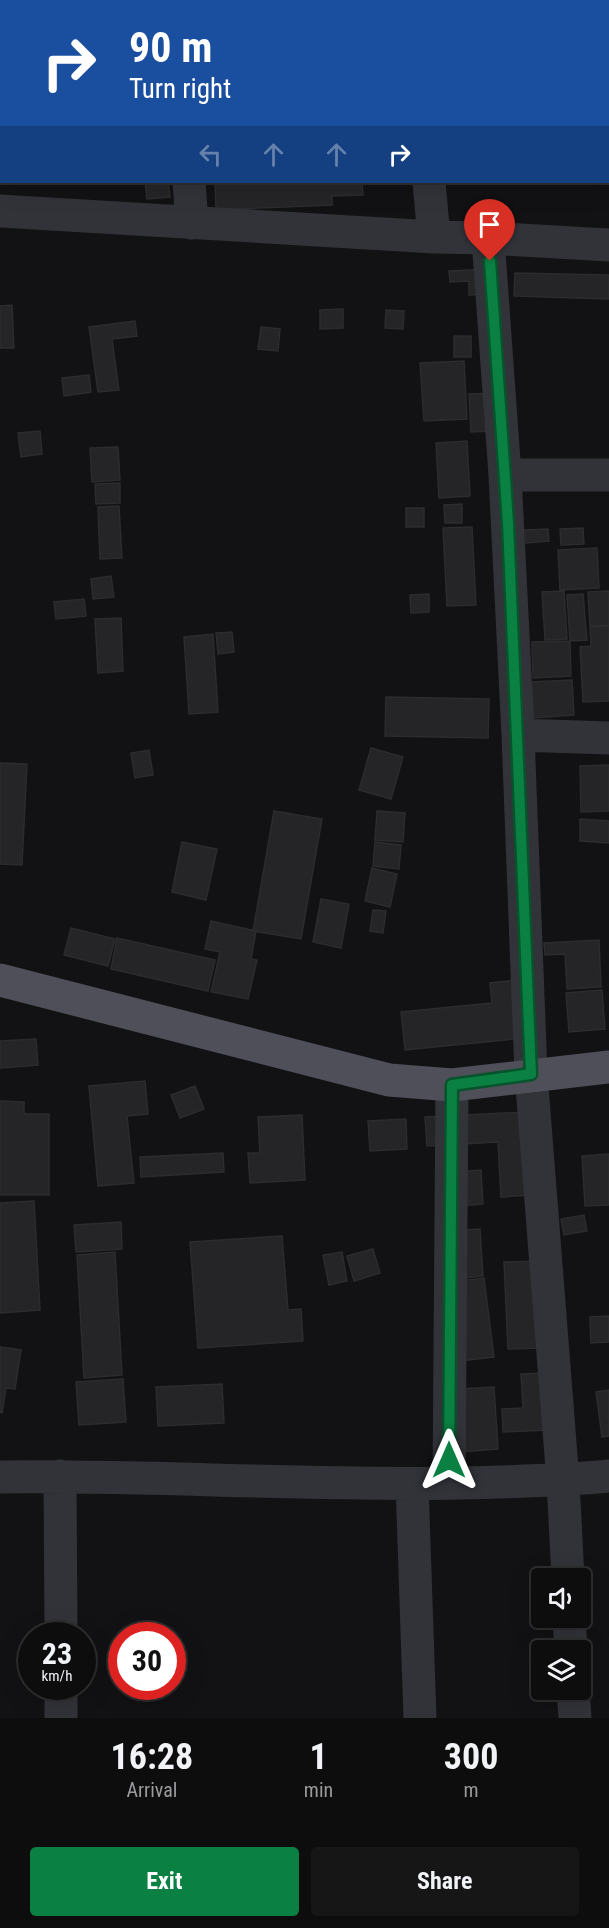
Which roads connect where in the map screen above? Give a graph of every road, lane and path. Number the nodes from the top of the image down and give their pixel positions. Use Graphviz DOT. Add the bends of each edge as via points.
graph roads {
  1 [pos="189,183"];
  2 [pos="429,183"];
  3 [pos="0,211"];
  4 [pos="192,223"];
  5 [pos="434,237"];
  6 [pos="488,238"];
  7 [pos="609,245"];
  8 [pos="609,474"];
  9 [pos="505,475"];
  10 [pos="518,735"];
  11 [pos="609,738"];
  12 [pos="0,980"];
  13 [pos="609,1067"];
  14 [pos="531,1074"];
  15 [pos="452,1085"];
  16 [pos="60,1476"];
  17 [pos="609,1476"];
  18 [pos="0,1477"];
  19 [pos="563,1481"];
  20 [pos="449,1483"];
  21 [pos="412,1484"];
  22 [pos="567,1568"];
  23 [pos="61,1622"];
  24 [pos="61,1700"];
  25 [pos="573,1700"];
  26 [pos="61,1718"];
  27 [pos="420,1718"];
  28 [pos="574,1718"];
  1 -- 4 [label="street"];
  2 -- 5 [label="street"];
  3 -- 4 [label="street"];
  4 -- 5 [label="street"];
  5 -- 6 [label="street"];
  6 -- 7 [label="street"];
  6 -- 9 [label="street"];
  8 -- 9 [label="street"];
  9 -- 10 [label="street"];
  10 -- 11 [label="street"];
  10 -- 14 [label="street"];
  12 -- 15 [label="main road" via="388,1080"];
  13 -- 14 [label="main road"];
  14 -- 15 [label="main road"];
  14 -- 19 [label="street"];
  15 -- 20 [label="street"];
  16 -- 18 [label="street"];
  16 -- 21 [label="street"];
  16 -- 23 [label="street"];
  17 -- 19 [label="street"];
  19 -- 20 [label="street"];
  19 -- 22 [label="street"];
  20 -- 21 [label="street"];
  21 -- 27 [label="street"];
  24 -- 26 [label="street"];
  25 -- 28 [label="street"];
}
